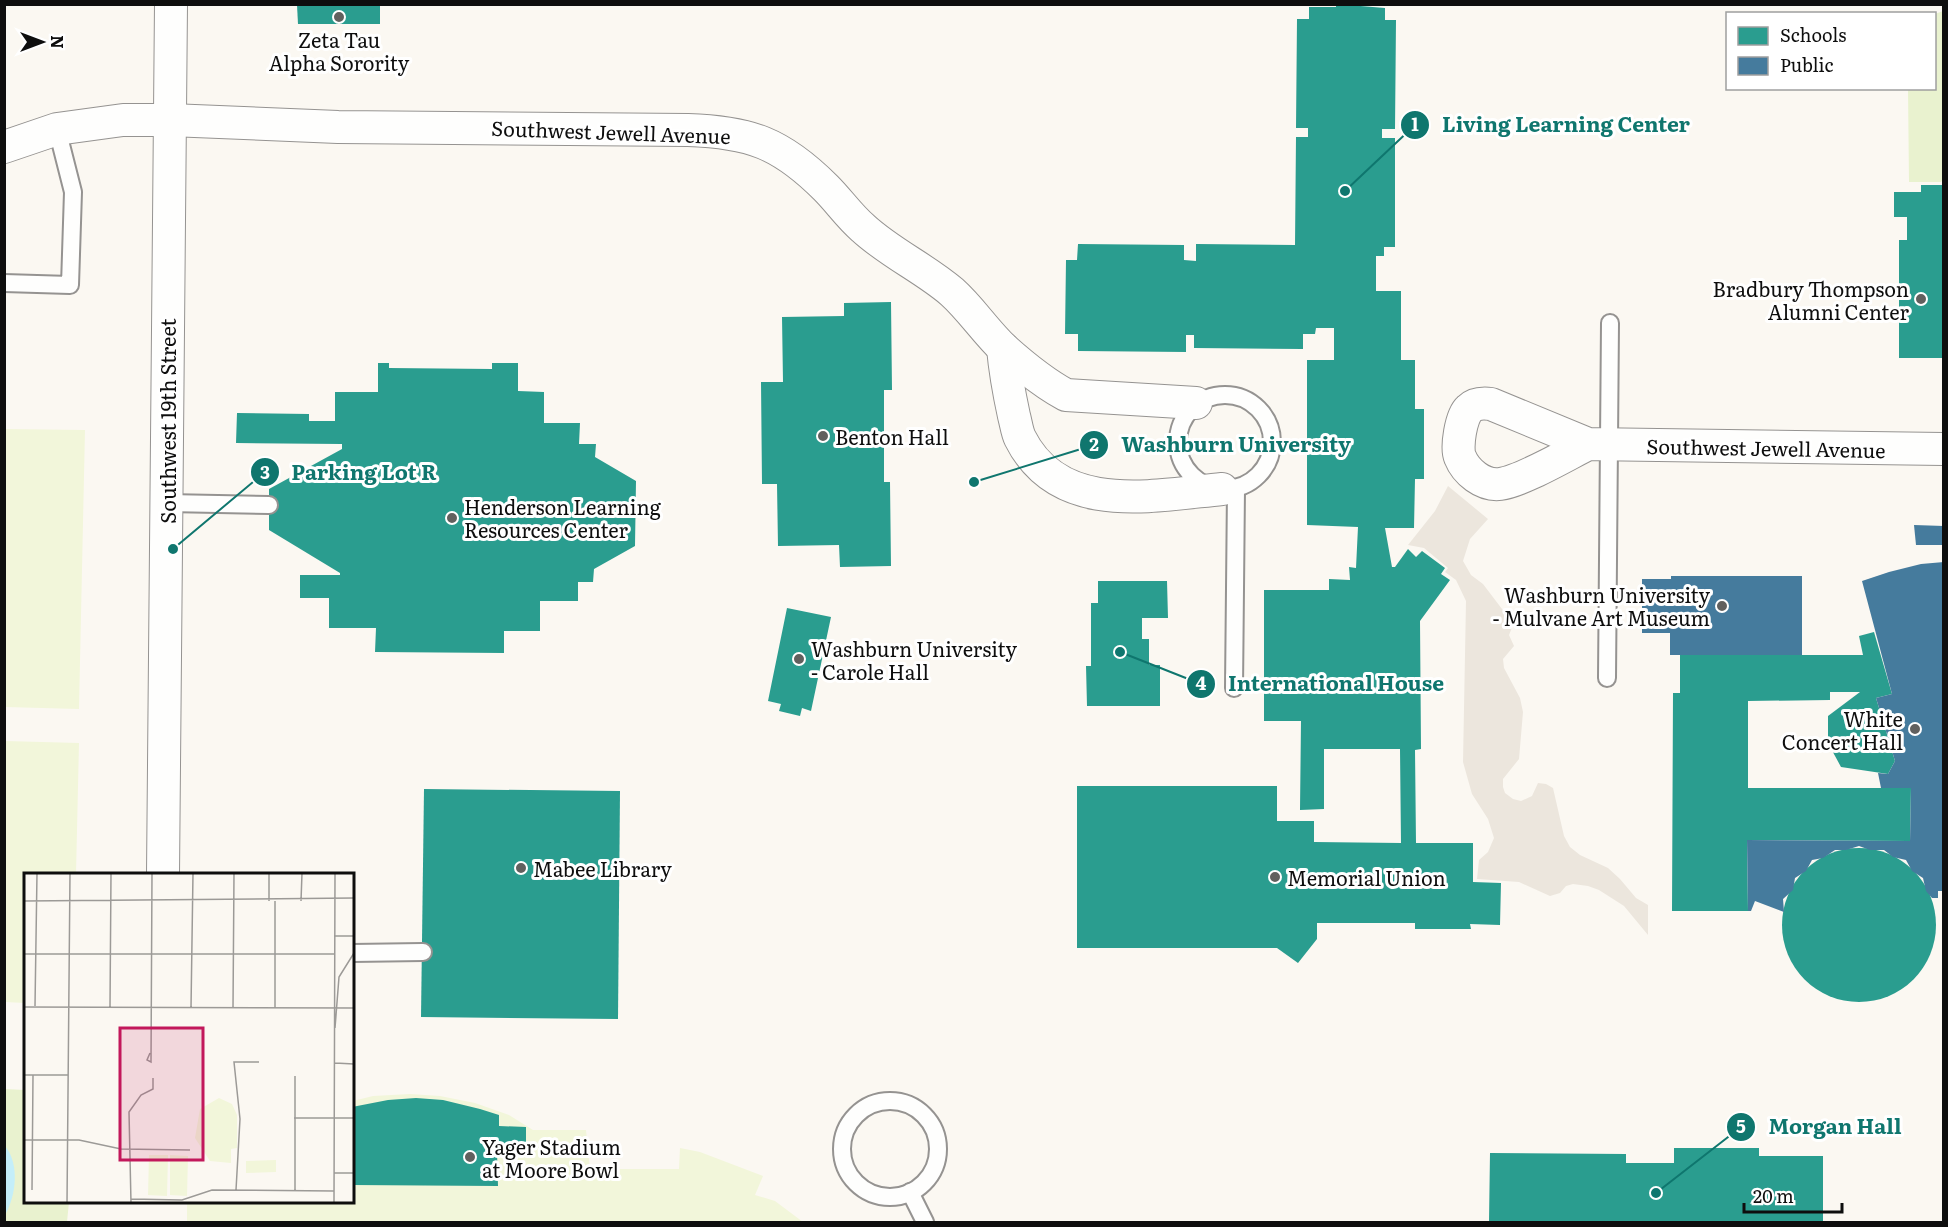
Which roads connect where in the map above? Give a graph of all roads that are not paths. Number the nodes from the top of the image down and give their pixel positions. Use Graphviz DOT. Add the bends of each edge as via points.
graph roads {
  1 [pos="171,4"];
  2 [pos="170,120"];
  3 [pos="57,129"];
  4 [pos="4,147"];
  5 [pos="4,283"];
  6 [pos="1610,323"];
  7 [pos="1003,348"];
  8 [pos="1196,404"];
  9 [pos="1598,444"];
  10 [pos="1944,449"];
  11 [pos="1229,489"];
  12 [pos="166,503"];
  13 [pos="269,505"];
  14 [pos="1607,678"];
  15 [pos="1234,688"];
  16 [pos="164,873"];
  17 [pos="423,952"];
  18 [pos="354,953"];
  19 [pos="910,1192"];
  20 [pos="925,1222"];
  1 -- 2 [label="street, Southwest 19th Street"];
  2 -- 3 [label="street, Southwest Jewell Avenue" via="123,120"];
  2 -- 7 [label="street, Southwest Jewell Avenue" via="338,127 688,130 749,136 775,147 804,168 869,233 953,293"];
  2 -- 12 [label="street, Southwest 19th Street"];
  3 -- 4 [label="street, Southwest Jewell Avenue"];
  3 -- 5 [label="lane" via="73,192 70,285"];
  6 -- 9 [label="lane"];
  7 -- 8 [label="street, Southwest Jewell Avenue" via="1066,395"];
  7 -- 11 [label="street" via="1019,436 1036,464 1058,481 1083,492 1114,496"];
  8 -- 11 [label="lane" via="1183,419 1177,440 1180,459 1192,476 1206,486"];
  8 -- 11 [label="lane" via="1214,395 1235,395 1260,409 1269,422 1273,439 1269,460 1255,479"];
  9 -- 10 [label="street, Southwest Jewell Avenue"];
  9 -- 14 [label="lane"];
  11 -- 15 [label="lane"];
  12 -- 13 [label="lane"];
  12 -- 16 [label="street, Southwest 19th Street"];
  17 -- 18 [label="lane"];
  19 -- 19 [label="lane" via="933,1169 938,1147 932,1125 909,1104 888,1101 868,1106 846,1128 842,1147 845,1166 851,1178 872,1194 884,1197"];
  19 -- 20 [label="lane"];
}
